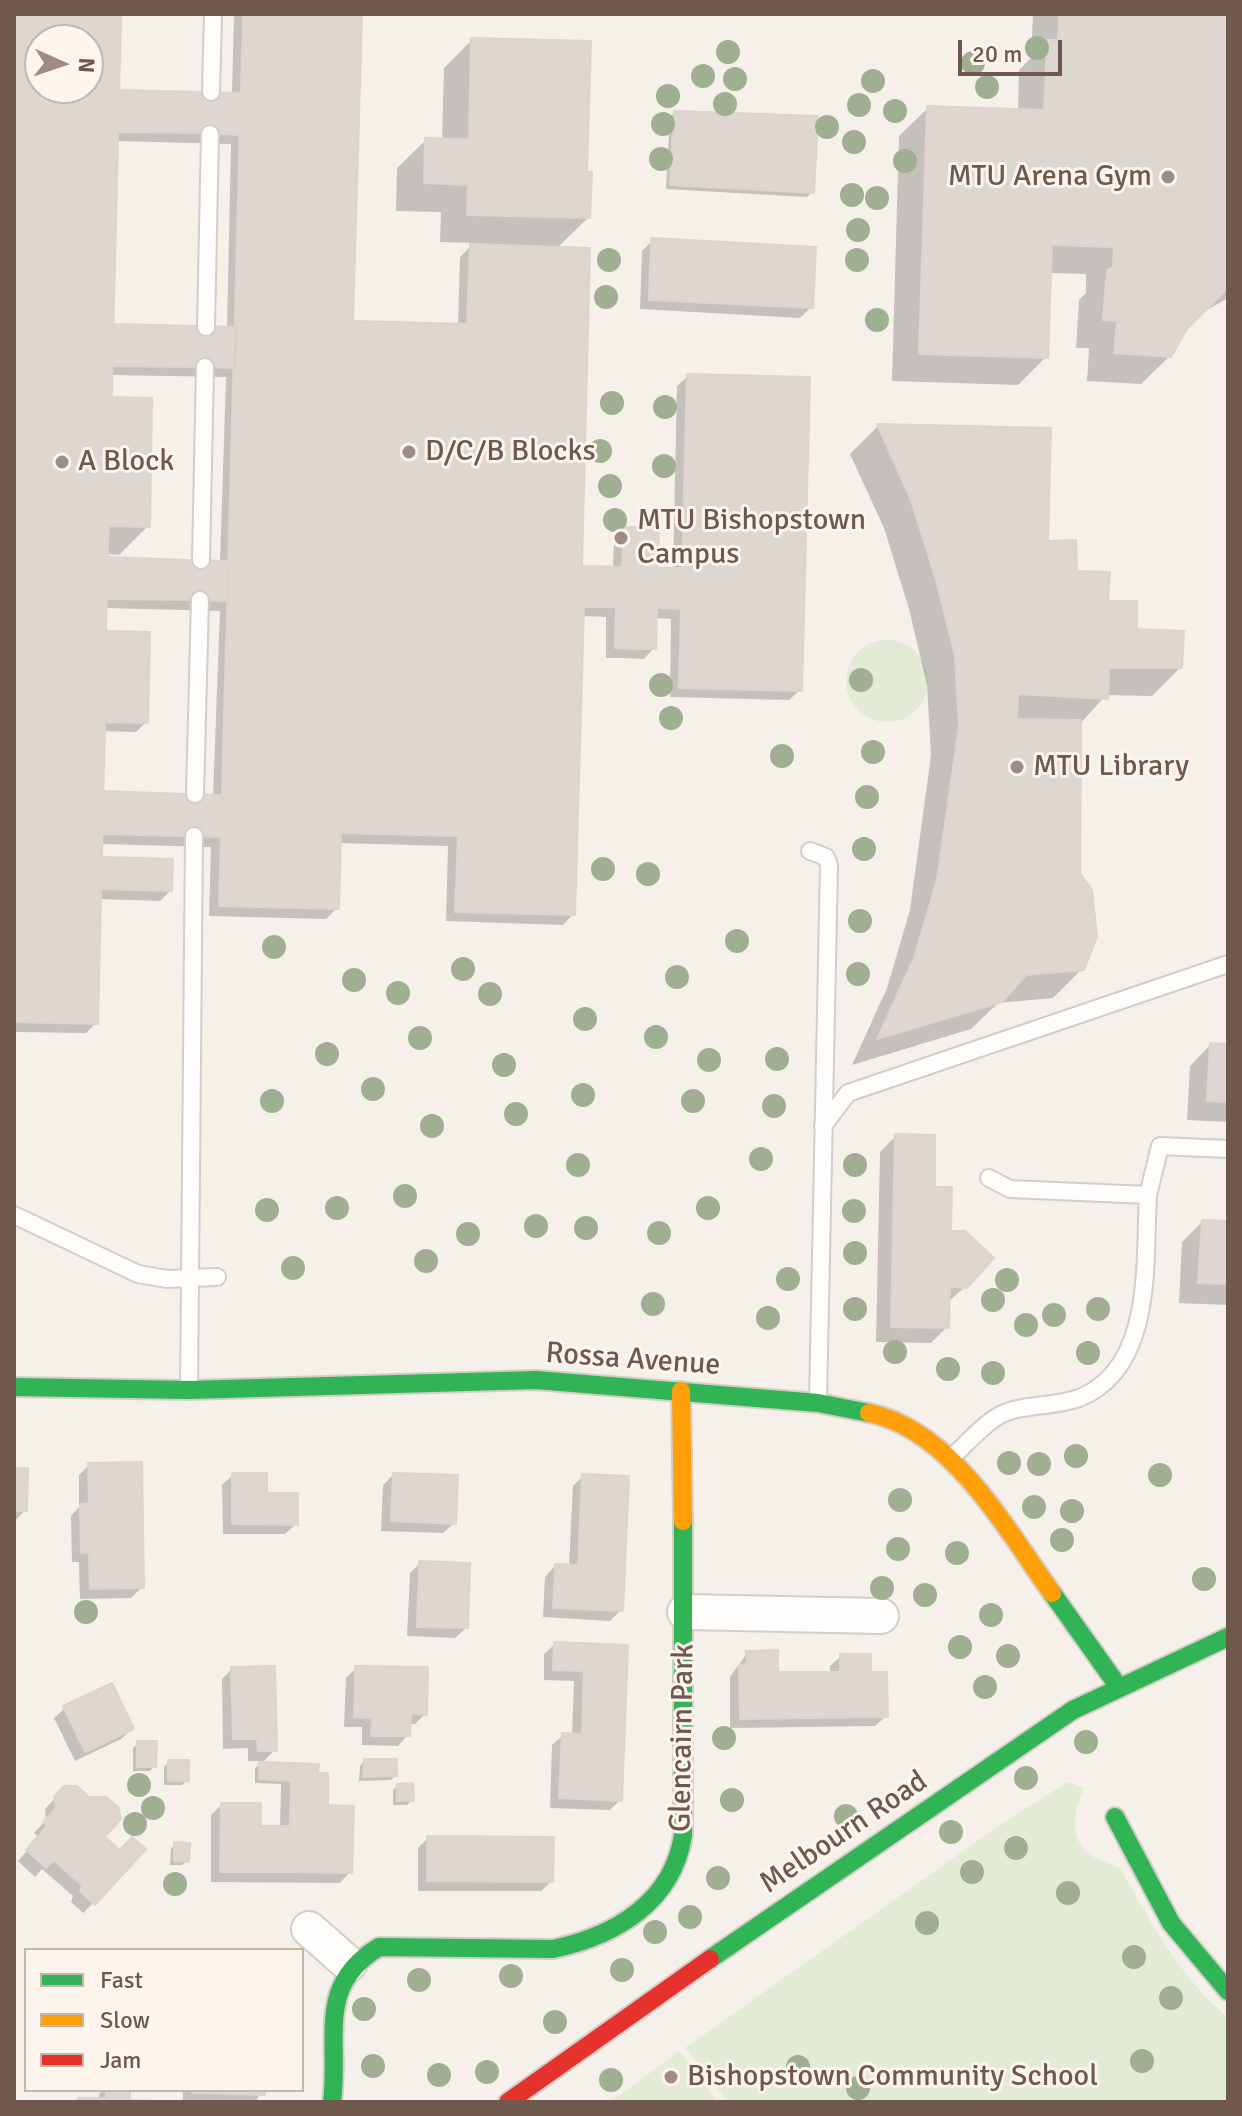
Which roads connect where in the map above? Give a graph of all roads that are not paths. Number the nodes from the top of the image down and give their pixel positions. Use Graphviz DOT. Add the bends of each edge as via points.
graph roads {
  1 [pos="213,14"];
  2 [pos="211,92"];
  3 [pos="210,134"];
  4 [pos="206,327"];
  5 [pos="205,367"];
  6 [pos="201,560"];
  7 [pos="200,600"];
  8 [pos="195,794"];
  9 [pos="194,836"];
  10 [pos="810,851"];
  11 [pos="1228,964"];
  12 [pos="823,1126"];
  13 [pos="1228,1149"];
  14 [pos="989,1178"];
  15 [pos="1148,1195"];
  16 [pos="14,1215"];
  17 [pos="189,1276"];
  18 [pos="217,1277"];
  19 [pos="14,1387"];
  20 [pos="189,1390"];
  21 [pos="681,1391"];
  22 [pos="818,1403"];
  23 [pos="950,1458"];
  24 [pos="685,1612"];
  25 [pos="881,1616"];
  26 [pos="1228,1637"];
  27 [pos="1118,1686"];
  28 [pos="1115,1817"];
  29 [pos="309,1929"];
  30 [pos="349,1964"];
  31 [pos="1228,1991"];
  32 [pos="332,2102"];
  33 [pos="508,2102"];
  1 -- 2 [label="lane"];
  3 -- 4 [label="lane"];
  5 -- 6 [label="lane"];
  7 -- 8 [label="lane"];
  9 -- 17 [label="lane"];
  10 -- 12 [label="lane" via="826,857 829,865"];
  11 -- 12 [label="lane" via="848,1093"];
  12 -- 22 [label="lane"];
  13 -- 15 [label="lane" via="1160,1146"];
  14 -- 15 [label="lane" via="1010,1189"];
  15 -- 23 [label="lane" via="1140,1316 1125,1353 1106,1379 1083,1396 999,1416"];
  16 -- 17 [label="lane" via="138,1274"];
  17 -- 18 [label="lane"];
  17 -- 20 [label="lane"];
  19 -- 20 [label="street, Rossa Avenue"];
  20 -- 21 [label="street, Rossa Avenue" via="536,1380"];
  21 -- 22 [label="street, Rossa Avenue"];
  21 -- 24 [label="street, Glencairn Park"];
  22 -- 23 [label="street, Rossa Avenue" via="889,1417"];
  23 -- 27 [label="street, Rossa Avenue"];
  24 -- 25 [label="street"];
  24 -- 30 [label="street, Glencairn Park" via="683,1835 675,1870 660,1891 602,1936 579,1945 379,1947"];
  26 -- 27 [label="street, Melbourn Road"];
  27 -- 33 [label="street, Melbourn Road" via="1073,1710"];
  28 -- 31 [label="street" via="1171,1923"];
  29 -- 30 [label="street"];
  30 -- 32 [label="street" via="335,2004"];
}
